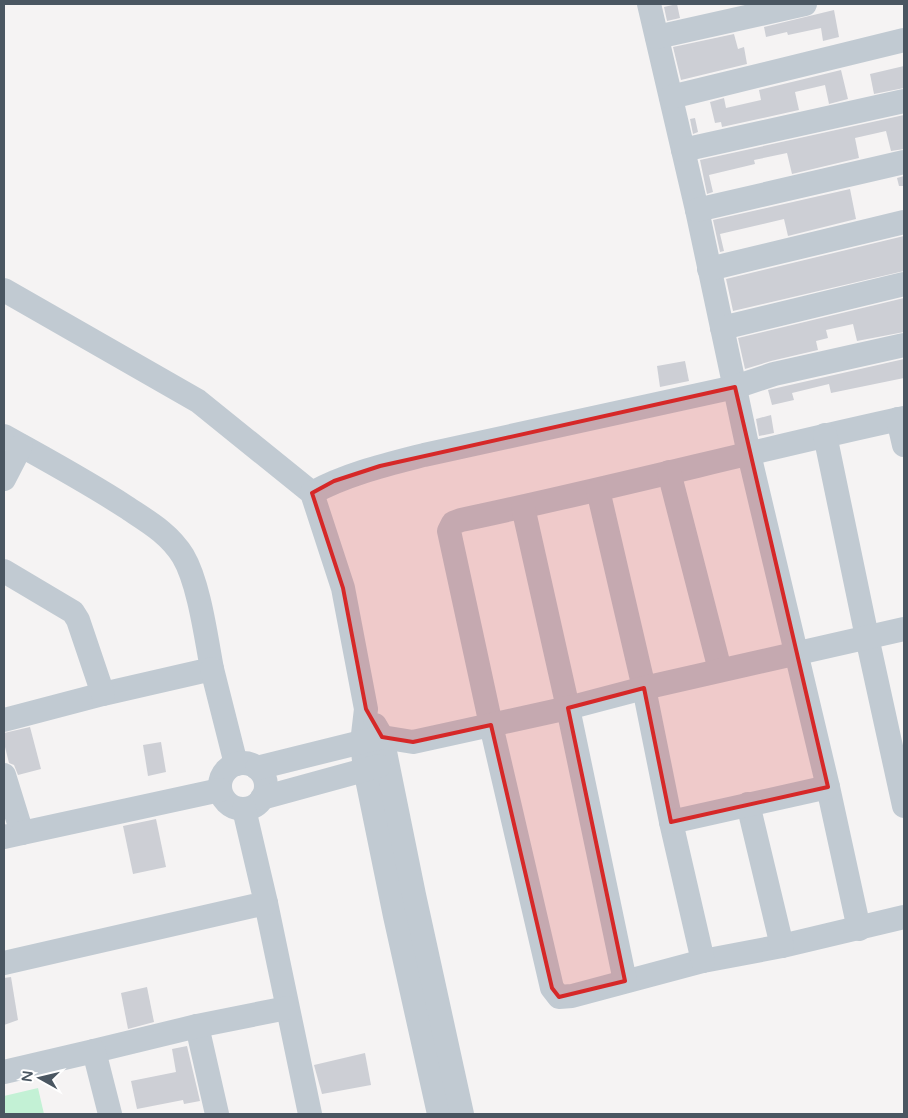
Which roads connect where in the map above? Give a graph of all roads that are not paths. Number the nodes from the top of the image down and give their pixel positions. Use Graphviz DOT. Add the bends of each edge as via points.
graph roads {
  1 [pos="649,4"];
  2 [pos="804,4"];
  3 [pos="657,37"];
  4 [pos="904,40"];
  5 [pos="672,97"];
  6 [pos="904,101"];
  7 [pos="683,150"];
  8 [pos="904,162"];
  9 [pos="697,210"];
  10 [pos="904,222"];
  11 [pos="710,269"];
  12 [pos="904,284"];
  13 [pos="4,290"];
  14 [pos="722,328"];
  15 [pos="904,345"];
  16 [pos="735,386"];
  17 [pos="901,418"];
  18 [pos="825,435"];
  19 [pos="12,441"];
  20 [pos="904,446"];
  21 [pos="749,454"];
  22 [pos="668,472"];
  23 [pos="4,479"];
  24 [pos="598,490"];
  25 [pos="312,493"];
  26 [pos="523,507"];
  27 [pos="4,571"];
  28 [pos="904,629"];
  29 [pos="867,637"];
  30 [pos="796,654"];
  31 [pos="212,669"];
  32 [pos="720,670"];
  33 [pos="644,688"];
  34 [pos="103,694"];
  35 [pos="568,708"];
  36 [pos="4,720"];
  37 [pos="491,725"];
  38 [pos="372,740"];
  39 [pos="413,742"];
  40 [pos="247,766"];
  41 [pos="376,766"];
  42 [pos="4,775"];
  43 [pos="828,786"];
  44 [pos="220,790"];
  45 [pos="253,803"];
  46 [pos="748,804"];
  47 [pos="904,806"];
  48 [pos="671,822"];
  49 [pos="13,835"];
  50 [pos="266,903"];
  51 [pos="904,917"];
  52 [pos="859,929"];
  53 [pos="782,946"];
  54 [pos="703,961"];
  55 [pos="4,963"];
  56 [pos="625,981"];
  57 [pos="287,1008"];
  58 [pos="197,1026"];
  59 [pos="94,1051"];
  60 [pos="4,1072"];
  61 [pos="110,1114"];
  62 [pos="216,1114"];
  63 [pos="310,1114"];
  64 [pos="439,1114"];
  65 [pos="462,1114"];
  1 -- 3 [label="street"];
  2 -- 3 [label="street"];
  3 -- 5 [label="street"];
  4 -- 5 [label="street"];
  5 -- 7 [label="street"];
  6 -- 7 [label="street"];
  7 -- 9 [label="street"];
  8 -- 9 [label="street"];
  9 -- 11 [label="street"];
  10 -- 11 [label="street"];
  11 -- 14 [label="street"];
  12 -- 14 [label="street"];
  13 -- 25 [label="street" via="198,401"];
  14 -- 16 [label="street"];
  15 -- 16 [label="street"];
  16 -- 21 [label="street"];
  16 -- 25 [label="street" via="380,466 334,481"];
  17 -- 18 [label="street"];
  17 -- 20 [label="street"];
  18 -- 21 [label="street"];
  18 -- 29 [label="street"];
  19 -- 23 [label="street"];
  19 -- 31 [label="street" via="88,482 169,538 183,556 194,580"];
  21 -- 22 [label="street"];
  21 -- 30 [label="street"];
  22 -- 24 [label="street"];
  22 -- 32 [label="street"];
  24 -- 26 [label="street"];
  24 -- 33 [label="street"];
  25 -- 38 [label="street" via="343,588"];
  26 -- 35 [label="street"];
  26 -- 37 [label="street" via="461,520 453,523 449,531"];
  27 -- 34 [label="street" via="73,612"];
  28 -- 29 [label="street"];
  29 -- 30 [label="street"];
  29 -- 47 [label="street"];
  30 -- 32 [label="street"];
  30 -- 43 [label="street"];
  31 -- 34 [label="street"];
  31 -- 40 [label="street"];
  32 -- 33 [label="street"];
  33 -- 35 [label="street"];
  33 -- 48 [label="street"];
  34 -- 36 [label="street"];
  35 -- 37 [label="street"];
  35 -- 56 [label="street"];
  37 -- 39 [label="street"];
  37 -- 56 [label="street" via="552,988 559,997 572,996"];
  38 -- 39 [label="street"];
  38 -- 40 [label="street"];
  38 -- 41 [label="street"];
  39 -- 41 [label="street"];
  40 -- 44 [label="street" via="227,769 221,779"];
  40 -- 45 [label="street" via="264,776 266,788"];
  41 -- 45 [label="street"];
  41 -- 64 [label="street" via="395,916"];
  41 -- 65 [label="street" via="416,904"];
  42 -- 49 [label="street"];
  43 -- 46 [label="street"];
  43 -- 52 [label="street"];
  44 -- 45 [label="street" via="224,800 233,807"];
  44 -- 49 [label="street"];
  45 -- 50 [label="street"];
  46 -- 48 [label="street"];
  46 -- 53 [label="street"];
  48 -- 54 [label="street"];
  50 -- 55 [label="street"];
  50 -- 57 [label="street"];
  51 -- 52 [label="street"];
  52 -- 53 [label="street"];
  53 -- 54 [label="street"];
  54 -- 56 [label="street"];
  57 -- 58 [label="street"];
  57 -- 63 [label="street"];
  58 -- 59 [label="street"];
  58 -- 62 [label="street"];
  59 -- 60 [label="street"];
  59 -- 61 [label="street"];
}
